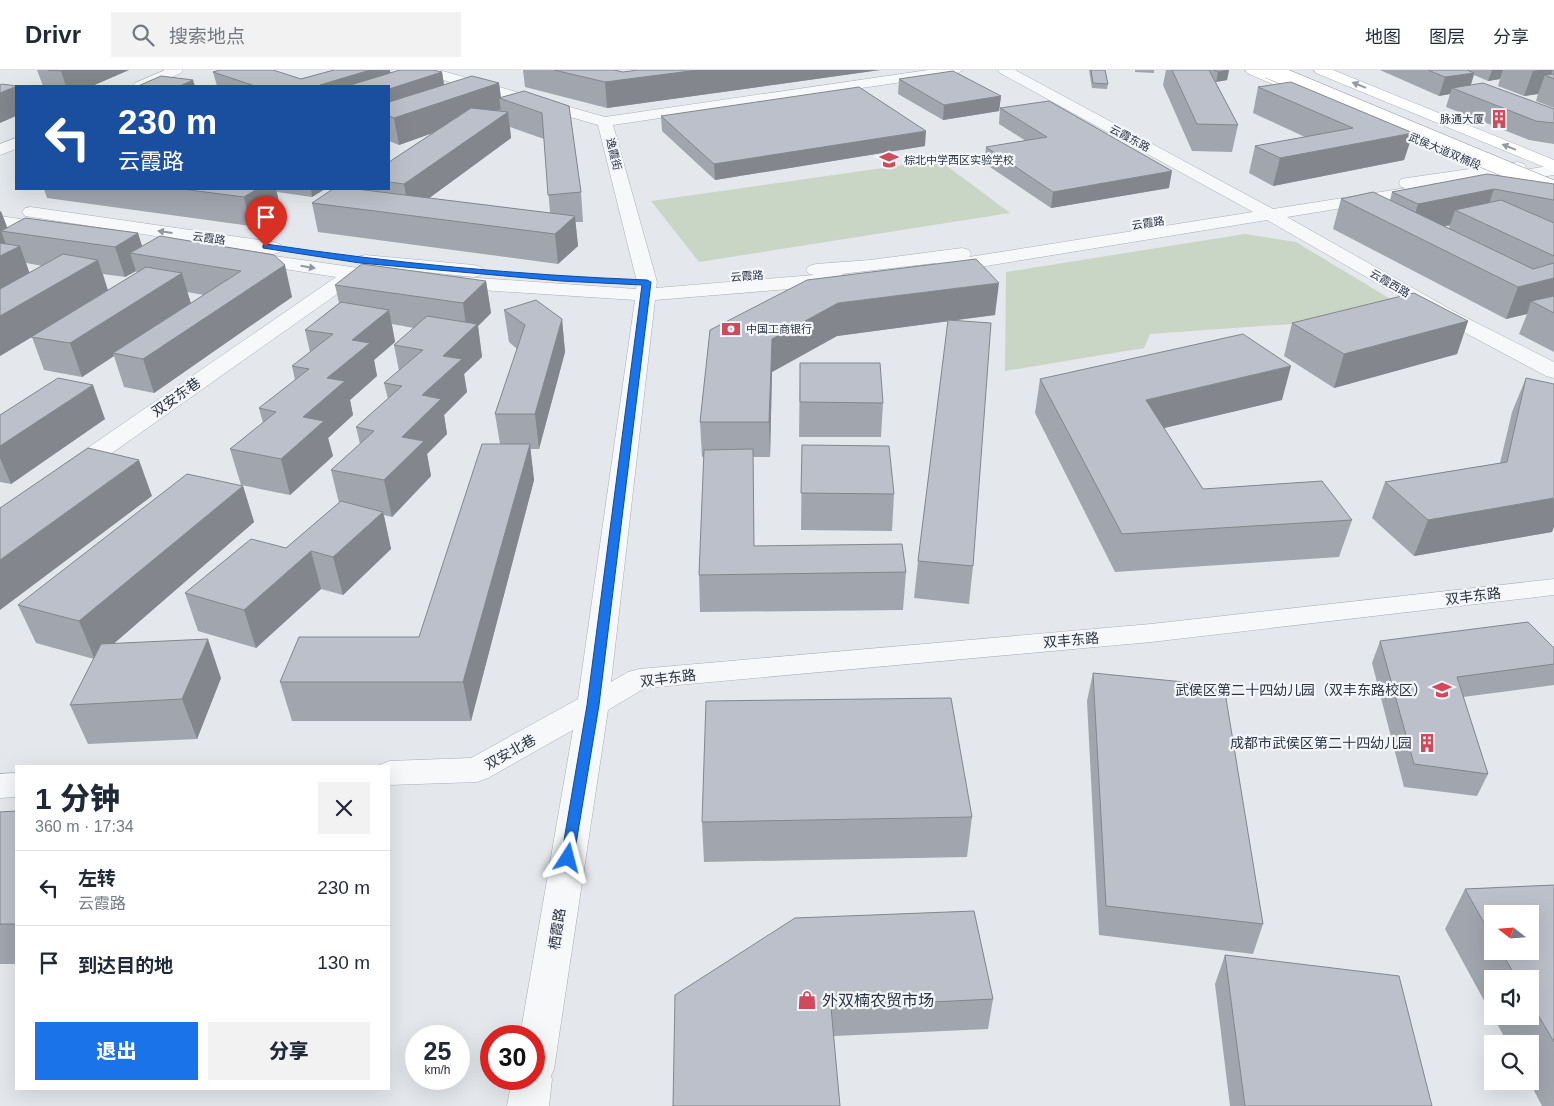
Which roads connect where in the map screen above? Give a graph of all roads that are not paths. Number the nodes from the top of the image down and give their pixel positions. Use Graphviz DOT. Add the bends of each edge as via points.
graph roads {
  1 [pos="176,70"];
  2 [pos="424,70"];
  3 [pos="956,70"];
  4 [pos="1004,70"];
  5 [pos="1252,70"];
  6 [pos="1268,70"];
  7 [pos="1288,70"];
  8 [pos="1321,70"];
  9 [pos="142,85"];
  10 [pos="605,122"];
  11 [pos="15,143"];
  12 [pos="0,150"];
  13 [pos="1552,165"];
  14 [pos="1498,174"];
  15 [pos="1554,179"];
  16 [pos="1554,189"];
  17 [pos="1554,198"];
  18 [pos="0,208"];
  19 [pos="1262,210"];
  20 [pos="0,221"];
  21 [pos="353,274"];
  22 [pos="646,288"];
  23 [pos="1554,371"];
  24 [pos="49,486"];
  25 [pos="1554,587"];
  26 [pos="593,705"];
  27 [pos="390,773"];
  28 [pos="15,785"];
  29 [pos="0,786"];
  30 [pos="541,1025"];
  31 [pos="530,1090"];
  32 [pos="528,1106"];
  1 -- 9 [label="street"];
  2 -- 10 [label="street, 逸霞街"];
  3 -- 10 [label="street"];
  4 -- 19 [label="street, 云霞东路"];
  5 -- 14 [label="main road, 武侯大道双楠段"];
  6 -- 16 [label="main road, bridge"];
  7 -- 15 [label="main road"];
  13 -- 8 [label="main road, one-way"];
  10 -- 22 [label="street, 逸霞街"];
  11 -- 12 [label="street"];
  13 -- 14 [label="street, 云霞路"];
  14 -- 17 [label="main road, 武侯大道双楠段"];
  14 -- 19 [label="street, 云霞路"];
  22 -- 18 [label="street, 云霞路, one-way" via="360,260"];
  19 -- 22 [label="street, 云霞路" via="870,266"];
  19 -- 23 [label="street, 云霞西路" via="1450,317"];
  20 -- 21 [label="street, one-way"];
  21 -- 22 [label="street" via="550,290"];
  21 -- 24 [label="street, 双安东巷"];
  22 -- 26 [label="street, 栖霞路"];
  25 -- 26 [label="street, 双丰东路" via="1151,633 639,679"];
  26 -- 27 [label="street, 双安北巷" via="477,770"];
  26 -- 30 [label="street, 栖霞路"];
  28 -- 29 [label="street"];
  31 -- 32 [label="street"];
}
